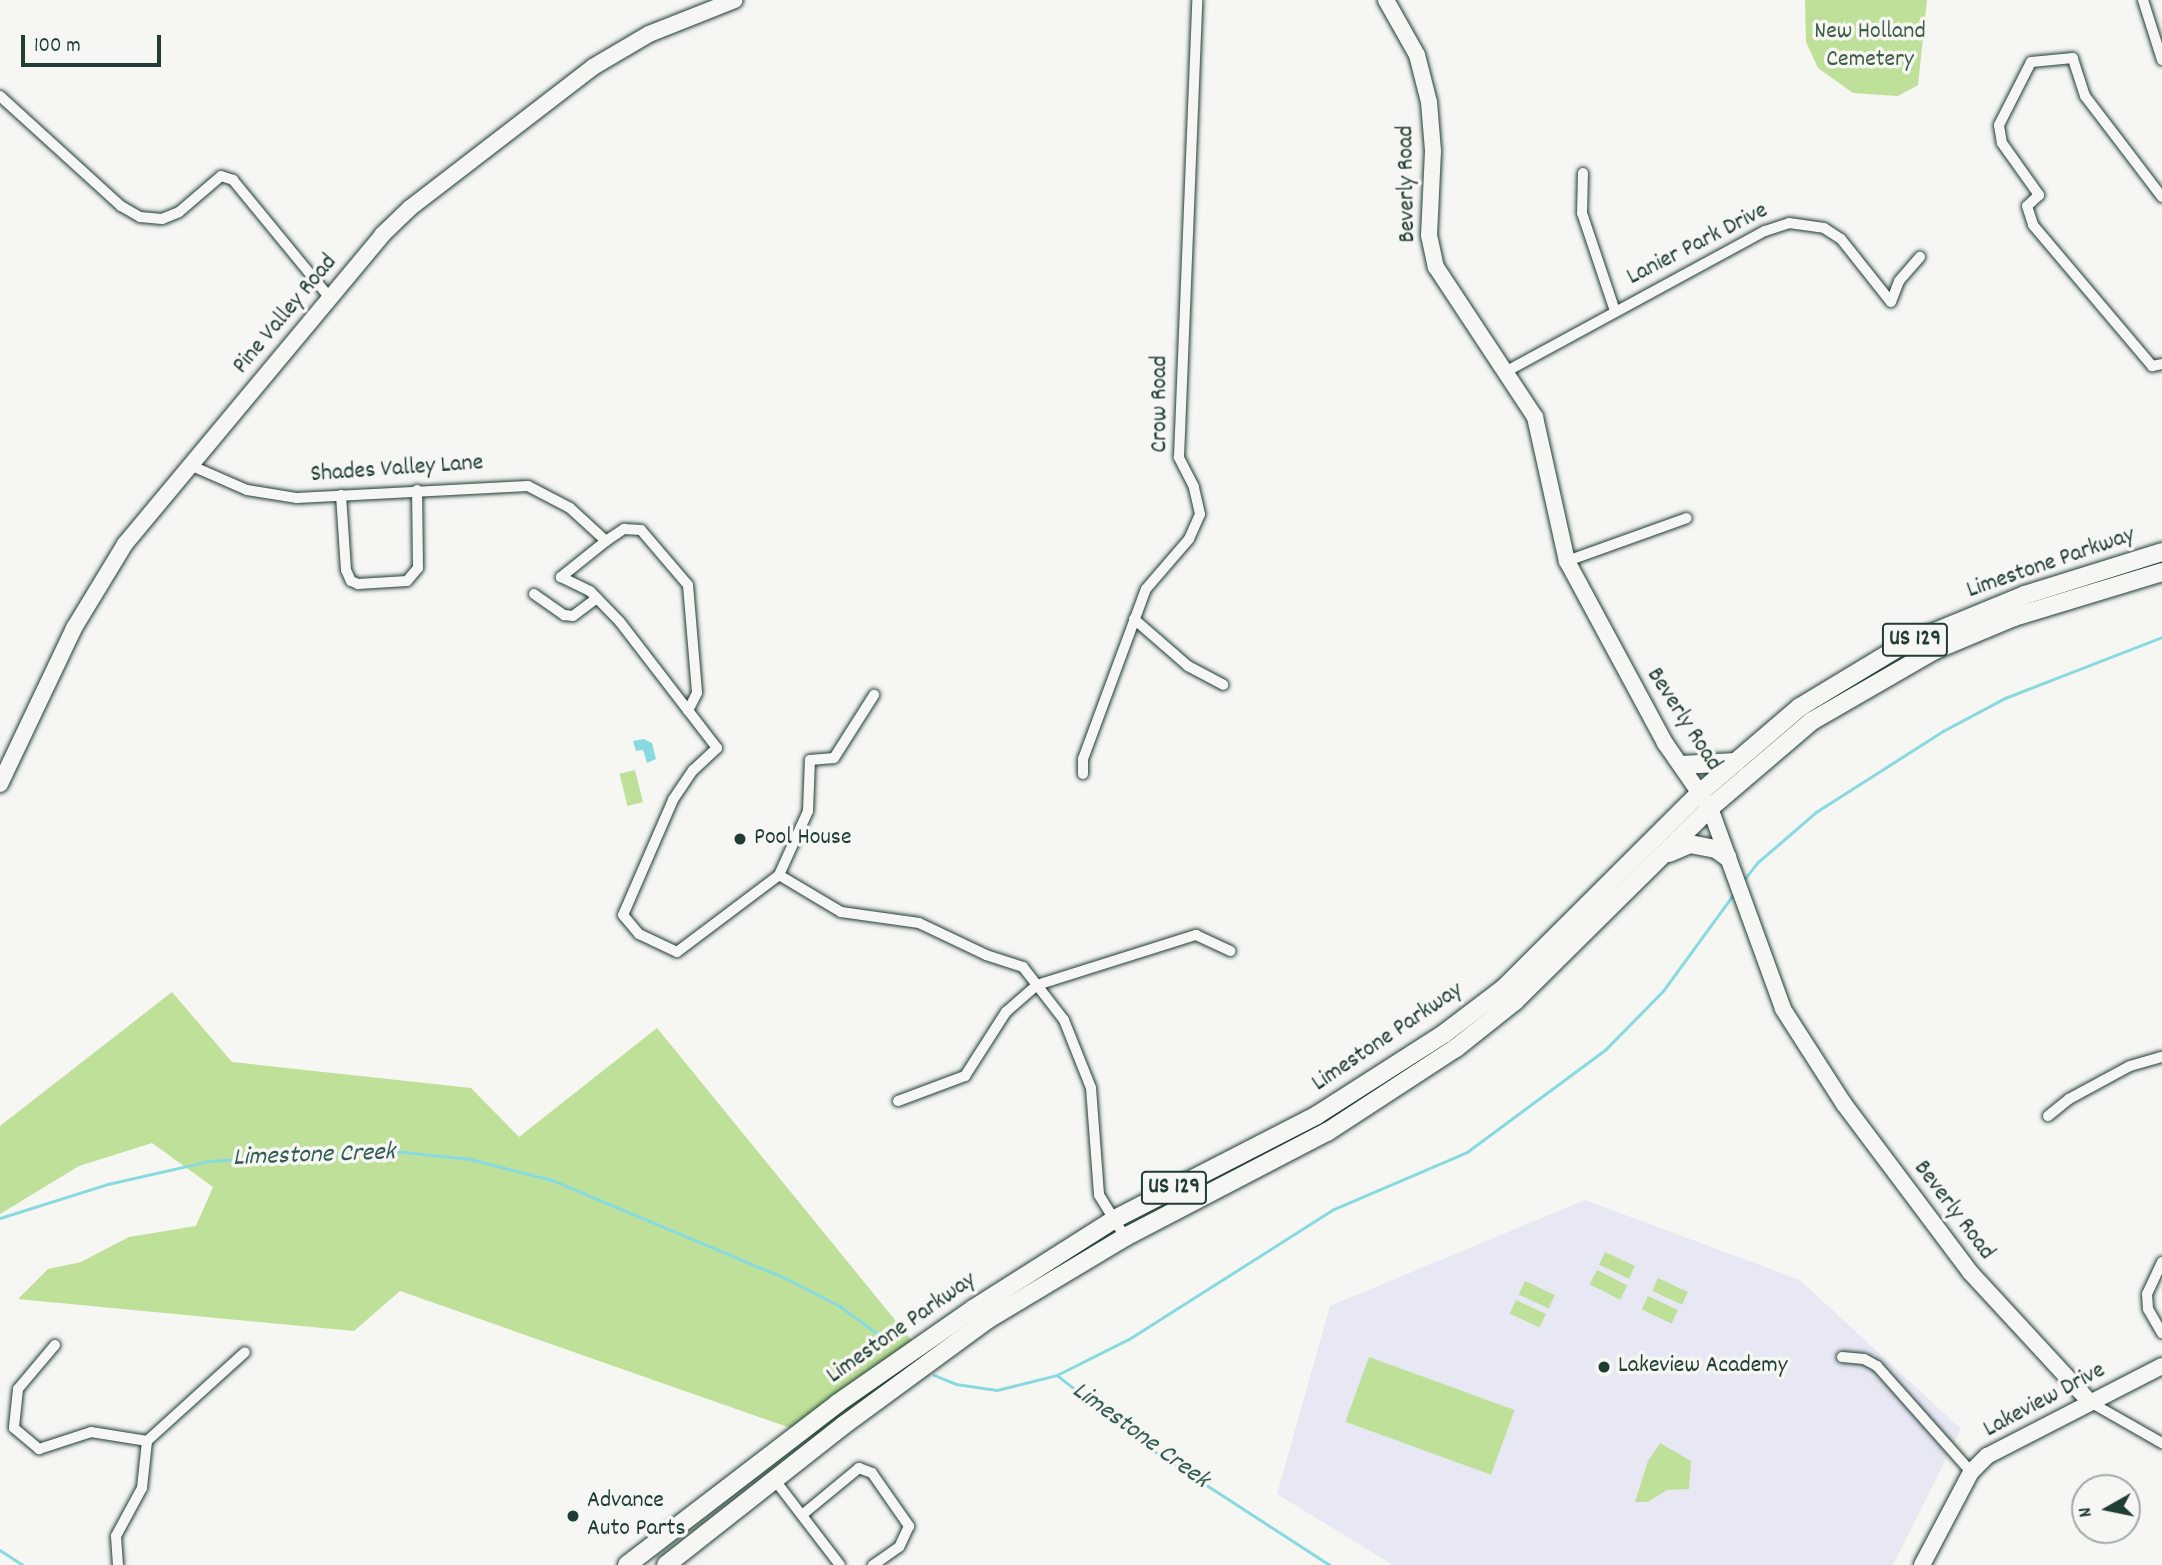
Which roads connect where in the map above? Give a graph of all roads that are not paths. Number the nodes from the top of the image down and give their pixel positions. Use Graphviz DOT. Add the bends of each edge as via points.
graph roads {
  1 [pos="735,0"];
  2 [pos="1196,0"];
  3 [pos="1385,0"];
  4 [pos="2143,0"];
  5 [pos="2162,60"];
  6 [pos="0,96"];
  7 [pos="1583,173"];
  8 [pos="2162,197"];
  9 [pos="1920,257"];
  10 [pos="330,298"];
  11 [pos="1615,311"];
  12 [pos="2162,364"];
  13 [pos="1507,370"];
  14 [pos="192,466"];
  15 [pos="417,490"];
  16 [pos="341,495"];
  17 [pos="1687,518"];
  18 [pos="606,541"];
  19 [pos="2162,552"];
  20 [pos="1567,561"];
  21 [pos="2162,572"];
  22 [pos="534,594"];
  23 [pos="597,598"];
  24 [pos="1133,619"];
  25 [pos="1223,685"];
  26 [pos="874,695"];
  27 [pos="688,711"];
  28 [pos="1736,762"];
  29 [pos="1682,765"];
  30 [pos="1083,774"];
  31 [pos="0,784"];
  32 [pos="1702,791"];
  33 [pos="1710,808"];
  34 [pos="1727,857"];
  35 [pos="1660,858"];
  36 [pos="779,875"];
  37 [pos="1230,950"];
  38 [pos="1037,985"];
  39 [pos="2162,1057"];
  40 [pos="898,1101"];
  41 [pos="2048,1116"];
  42 [pos="1113,1220"];
  43 [pos="1125,1237"];
  44 [pos="2162,1262"];
  45 [pos="2162,1333"];
  46 [pos="55,1345"];
  47 [pos="245,1352"];
  48 [pos="1842,1357"];
  49 [pos="2162,1366"];
  50 [pos="2090,1402"];
  51 [pos="148,1441"];
  52 [pos="2162,1443"];
  53 [pos="761,1462"];
  54 [pos="1971,1472"];
  55 [pos="774,1479"];
  56 [pos="802,1516"];
  57 [pos="118,1565"];
  58 [pos="627,1565"];
  59 [pos="666,1565"];
  60 [pos="840,1565"];
  61 [pos="873,1565"];
  62 [pos="1922,1565"];
  1 -- 10 [label="street, Pine Valley Road" via="649,34 593,67 410,208"];
  2 -- 24 [label="street, Crow Road" via="1179,457 1194,487 1200,514 1189,539 1146,589"];
  3 -- 13 [label="street, Beverly Road" via="1416,55 1429,102 1433,151 1429,235 1436,267"];
  4 -- 5 [label="street"];
  6 -- 10 [label="street" via="121,206 140,217 162,219 179,212 221,176 233,180"];
  7 -- 11 [label="street" via="1582,213"];
  8 -- 12 [label="street" via="2085,96 2073,58 2031,62 1999,125 2002,143 2039,195 2027,206 2033,225 2152,366"];
  9 -- 11 [label="street, Lanier Park Drive" via="1904,273 1891,302 1841,239 1824,228 1789,223 1765,231"];
  10 -- 14 [label="street, Pine Valley Road"];
  11 -- 13 [label="street, Lanier Park Drive"];
  13 -- 20 [label="street, Beverly Road" via="1528,401 1541,437"];
  14 -- 16 [label="street, Shades Valley Lane" via="247,490 297,498"];
  14 -- 31 [label="street, Pine Valley Road" via="125,544 74,628"];
  15 -- 16 [label="street, Shades Valley Lane"];
  15 -- 16 [label="street" via="418,568 407,581 351,582"];
  15 -- 18 [label="street, Shades Valley Lane" via="528,486 570,508"];
  17 -- 20 [label="street"];
  18 -- 23 [label="street" via="561,577"];
  18 -- 27 [label="street" via="624,529 640,530 688,585 698,693"];
  19 -- 28 [label="main road, Limestone Parkway / US 129" via="2025,595 1901,646 1800,707"];
  20 -- 29 [label="street, Beverly Road" via="1604,636"];
  21 -- 33 [label="main road, Limestone Parkway / US 129" via="2014,617 1921,658 1812,721"];
  22 -- 23 [label="street" via="564,615 573,616"];
  23 -- 27 [label="street"];
  24 -- 25 [label="street" via="1188,666"];
  24 -- 30 [label="street, Crow Road" via="1083,759"];
  26 -- 36 [label="street" via="834,758 810,760 808,811"];
  27 -- 36 [label="street" via="717,748 693,770 673,800 624,915 639,934 677,952"];
  28 -- 29 [label="main road"];
  28 -- 32 [label="main road, Limestone Parkway / US 129"];
  29 -- 32 [label="street, Beverly Road"];
  32 -- 33 [label="street, Beverly Road"];
  32 -- 42 [label="main road, Limestone Parkway / US 129" via="1504,988 1445,1033 1317,1115"];
  33 -- 34 [label="street, Beverly Road"];
  33 -- 35 [label="main road, Limestone Parkway / US 129"];
  34 -- 35 [label="main road" via="1716,849 1690,845"];
  34 -- 50 [label="street, Beverly Road" via="1783,1009 1844,1104 1970,1272"];
  35 -- 43 [label="main road, Limestone Parkway / US 129" via="1515,1001 1456,1048 1327,1132"];
  36 -- 38 [label="street" via="841,912 919,923 1023,967"];
  37 -- 38 [label="street" via="1196,935"];
  38 -- 40 [label="street" via="1006,1012 965,1076"];
  38 -- 42 [label="street" via="1064,1020 1091,1088 1099,1195"];
  39 -- 41 [label="street" via="2130,1066 2069,1098"];
  42 -- 43 [label="street"];
  42 -- 53 [label="main road, Limestone Parkway / US 129" via="897,1360"];
  43 -- 55 [label="main road, Limestone Parkway / US 129" via="987,1320"];
  44 -- 45 [label="street" via="2147,1294 2148,1309"];
  46 -- 51 [label="street" via="18,1389 14,1428 39,1449 91,1433"];
  47 -- 51 [label="street"];
  48 -- 54 [label="street" via="1864,1359 1877,1366"];
  49 -- 50 [label="street, Lakeview Drive"];
  50 -- 52 [label="street"];
  50 -- 54 [label="street, Lakeview Drive" via="1987,1456"];
  51 -- 57 [label="street" via="142,1488 116,1536"];
  53 -- 55 [label="main road"];
  53 -- 58 [label="main road, Limestone Parkway / US 129"];
  54 -- 62 [label="street, Lakeview Drive"];
  55 -- 56 [label="street"];
  55 -- 59 [label="main road, Limestone Parkway / US 129"];
  56 -- 60 [label="street"];
  56 -- 61 [label="street" via="859,1468 872,1473 909,1526 899,1547"];
}
